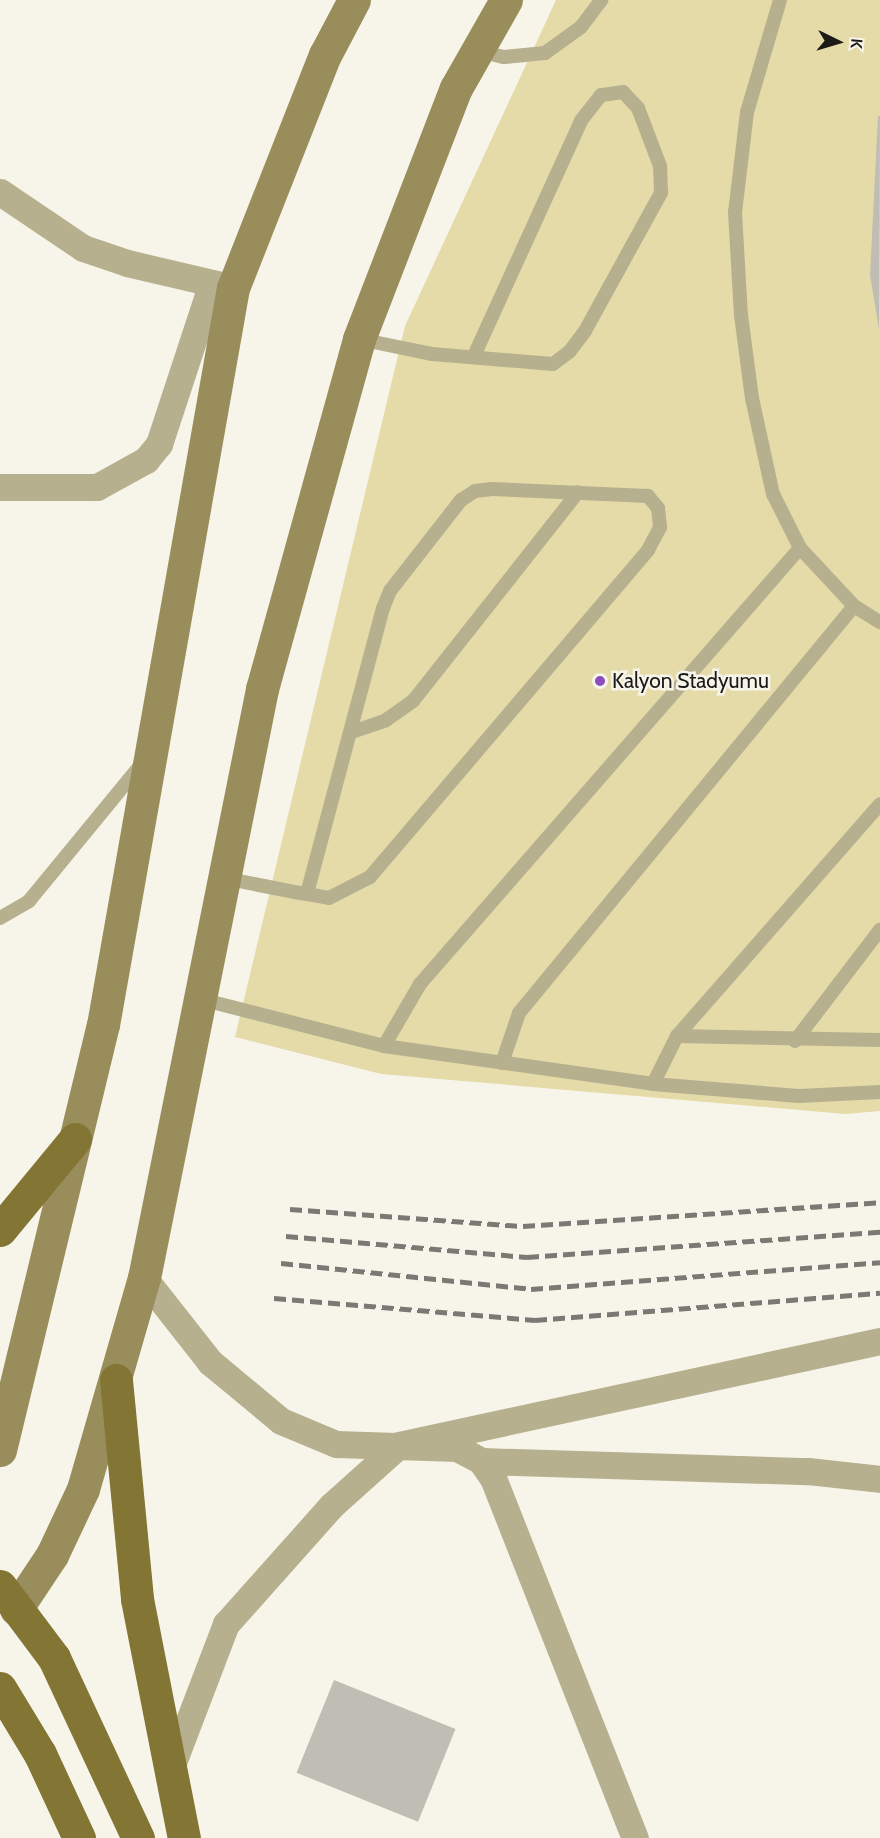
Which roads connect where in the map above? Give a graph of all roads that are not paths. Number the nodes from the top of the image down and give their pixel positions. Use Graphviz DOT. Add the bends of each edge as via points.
graph roads {
  1 [pos="354,0"];
  2 [pos="506,0"];
  3 [pos="602,0"];
  4 [pos="780,0"];
  5 [pos="478,51"];
  6 [pos="0,192"];
  7 [pos="222,285"];
  8 [pos="359,339"];
  9 [pos="474,356"];
  10 [pos="0,488"];
  11 [pos="578,492"];
  12 [pos="800,548"];
  13 [pos="854,606"];
  14 [pos="880,622"];
  15 [pos="352,732"];
  16 [pos="151,753"];
  17 [pos="880,804"];
  18 [pos="224,878"];
  19 [pos="307,894"];
  20 [pos="0,918"];
  21 [pos="880,930"];
  22 [pos="200,999"];
  23 [pos="677,1036"];
  24 [pos="880,1040"];
  25 [pos="795,1041"];
  26 [pos="384,1046"];
  27 [pos="502,1063"];
  28 [pos="652,1084"];
  29 [pos="880,1092"];
  30 [pos="75,1139"];
  31 [pos="0,1230"];
  32 [pos="144,1278"];
  33 [pos="880,1341"];
  34 [pos="116,1380"];
  35 [pos="399,1445"];
  36 [pos="0,1450"];
  37 [pos="481,1461"];
  38 [pos="880,1479"];
  39 [pos="5,1605"];
  40 [pos="0,1688"];
  41 [pos="169,1773"];
  42 [pos="79,1838"];
  43 [pos="138,1838"];
  44 [pos="184,1838"];
  45 [pos="635,1838"];
  1 -- 7 [label="street" via="325,55"];
  2 -- 5 [label="street"];
  3 -- 5 [label="lane" via="581,27 545,53 504,57"];
  4 -- 12 [label="lane" via="747,112 735,212 741,315 752,398 773,495"];
  5 -- 8 [label="street" via="456,88"];
  6 -- 7 [label="street" via="83,248"];
  7 -- 10 [label="street" via="159,444 147,460 97,487"];
  7 -- 16 [label="street"];
  8 -- 9 [label="lane" via="432,354"];
  8 -- 18 [label="street" via="262,689"];
  9 -- 9 [label="lane" via="553,364 570,351 585,331 661,193 660,166 638,108 623,92 601,95 581,121"];
  11 -- 15 [label="lane" via="413,701 386,720"];
  11 -- 15 [label="lane" via="492,489 475,491 461,500 390,591 375,630"];
  11 -- 19 [label="lane" via="648,496 658,508 660,527 648,550 370,877 329,898"];
  12 -- 13 [label="lane"];
  12 -- 26 [label="lane" via="420,984"];
  13 -- 14 [label="lane"];
  13 -- 27 [label="lane" via="519,1013"];
  15 -- 19 [label="lane"];
  16 -- 20 [label="lane" via="29,901"];
  16 -- 30 [label="street" via="103,1025"];
  17 -- 23 [label="lane"];
  18 -- 19 [label="lane"];
  18 -- 22 [label="street"];
  21 -- 25 [label="lane"];
  22 -- 26 [label="lane"];
  22 -- 32 [label="street"];
  23 -- 25 [label="lane"];
  23 -- 28 [label="lane"];
  24 -- 25 [label="lane"];
  26 -- 27 [label="lane"];
  27 -- 28 [label="lane"];
  28 -- 29 [label="lane" via="799,1096"];
  30 -- 31 [label="main road"];
  30 -- 36 [label="street"];
  32 -- 34 [label="street"];
  32 -- 35 [label="street" via="210,1362 281,1421 336,1444"];
  33 -- 35 [label="street"];
  34 -- 39 [label="street" via="83,1490 52,1555"];
  34 -- 41 [label="main road" via="137,1599"];
  35 -- 37 [label="street" via="457,1448"];
  35 -- 41 [label="street" via="332,1506 226,1624"];
  37 -- 38 [label="street" via="808,1471"];
  37 -- 45 [label="street" via="493,1478"];
  39 -- 43 [label="main road" via="54,1658"];
  40 -- 42 [label="main road" via="40,1754"];
  41 -- 44 [label="main road"];
}
